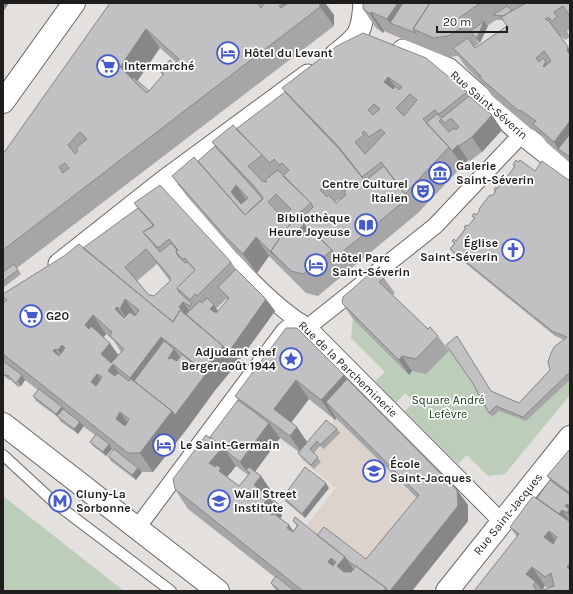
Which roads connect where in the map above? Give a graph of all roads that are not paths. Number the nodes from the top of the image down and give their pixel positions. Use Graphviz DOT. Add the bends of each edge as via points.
graph roads {
  1 [pos="74,3"];
  2 [pos="350,3"];
  3 [pos="364,3"];
  4 [pos="375,36"];
  5 [pos="3,102"];
  6 [pos="522,134"];
  7 [pos="570,172"];
  8 [pos="164,181"];
  9 [pos="46,273"];
  10 [pos="305,324"];
  11 [pos="3,424"];
  12 [pos="570,437"];
  13 [pos="3,455"];
  14 [pos="501,522"];
  15 [pos="137,528"];
  16 [pos="170,591"];
  17 [pos="218,591"];
  18 [pos="447,591"];
  1 -- 5 [label="main road"];
  2 -- 4 [label="street"];
  3 -- 4 [label="street"];
  4 -- 6 [label="street, Rue Saint-Séverin" via="457,64"];
  4 -- 8 [label="street" via="354,40"];
  6 -- 7 [label="street, Rue Saint-Séverin"];
  6 -- 10 [label="street" via="435,226"];
  8 -- 9 [label="street"];
  8 -- 10 [label="street, Rue de la Parcheminerie" via="253,280"];
  10 -- 14 [label="street, Rue de la Parcheminerie"];
  10 -- 15 [label="street" via="290,326 284,331"];
  11 -- 15 [label="main road"];
  12 -- 14 [label="main road, Rue Saint-Jacques"];
  13 -- 16 [label="lane" via="55,503"];
  14 -- 18 [label="main road, Rue Saint-Jacques"];
  15 -- 17 [label="main road"];
}
